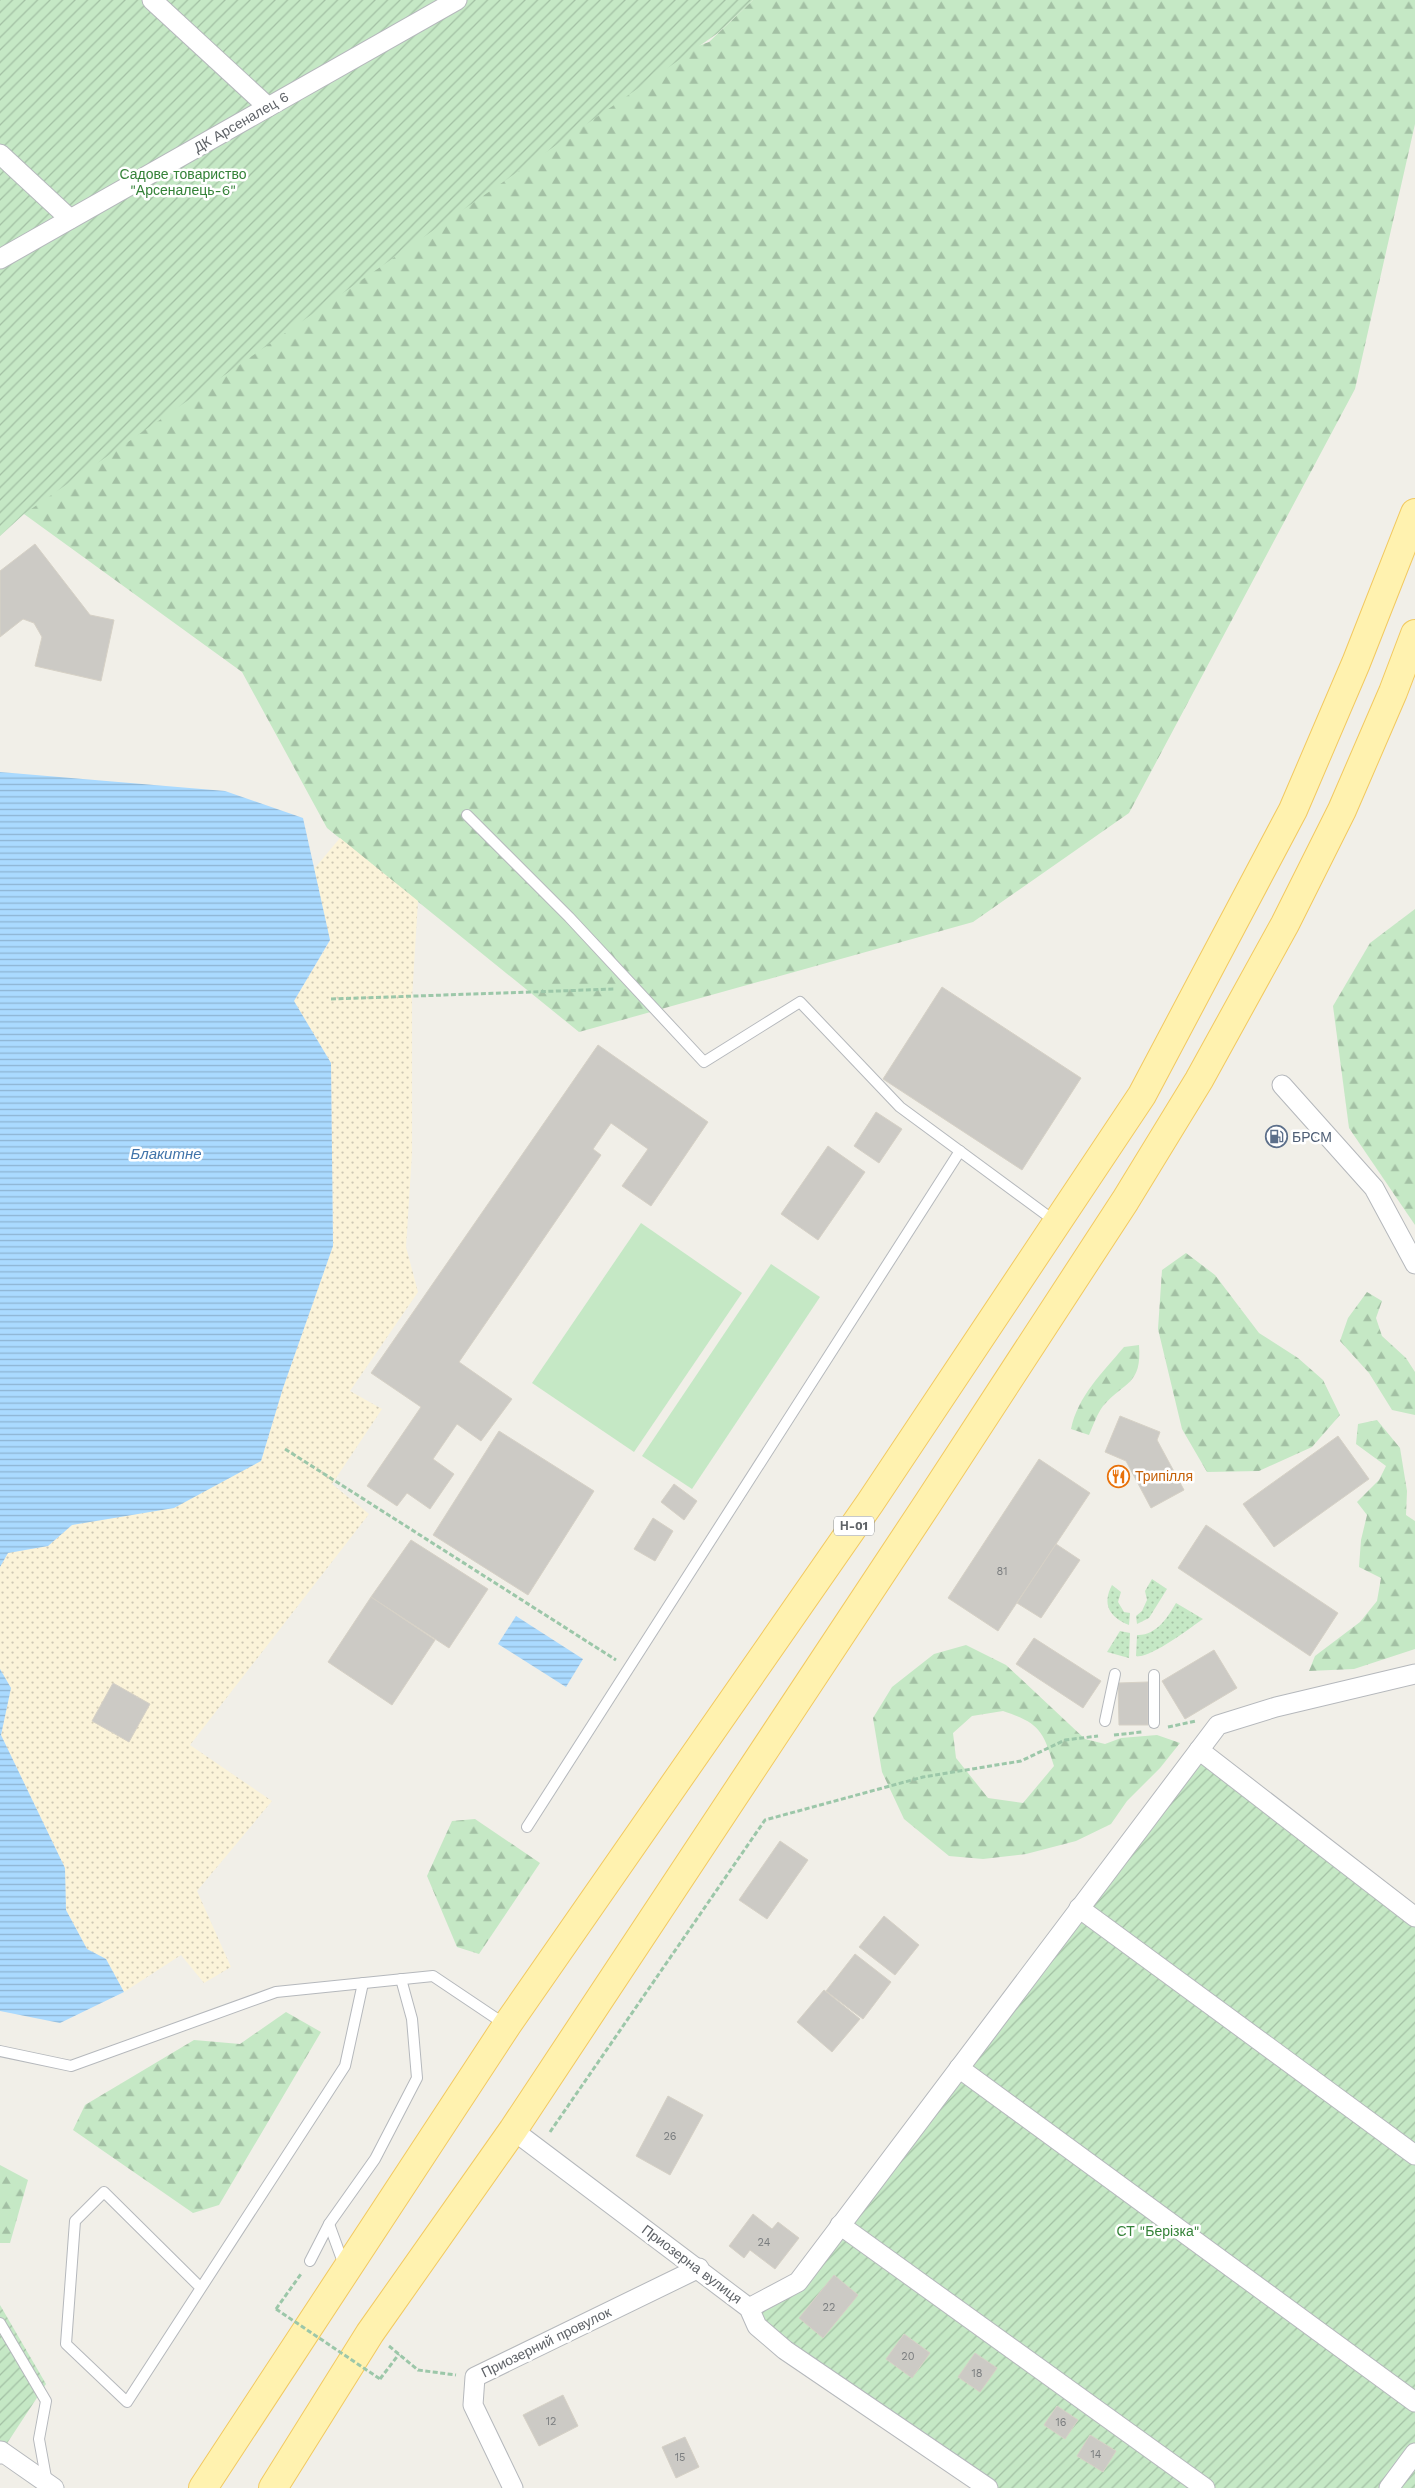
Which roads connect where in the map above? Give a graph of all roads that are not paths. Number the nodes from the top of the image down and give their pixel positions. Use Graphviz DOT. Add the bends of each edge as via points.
graph roads {
  1 [pos="152,0"];
  2 [pos="457,0"];
  3 [pos="268,107"];
  4 [pos="0,154"];
  5 [pos="70,220"];
  6 [pos="0,260"];
  7 [pos="1415,513"];
  8 [pos="1415,634"];
  9 [pos="466,815"];
  10 [pos="1282,1085"];
  11 [pos="960,1151"];
  12 [pos="1056,1222"];
  13 [pos="1415,1264"];
  14 [pos="1115,1674"];
  15 [pos="1415,1674"];
  16 [pos="1154,1675"];
  17 [pos="1105,1721"];
  18 [pos="1158,1726"];
  19 [pos="1199,1750"];
  20 [pos="527,1827"];
  21 [pos="1079,1908"];
  22 [pos="1415,1917"];
  23 [pos="401,1980"];
  24 [pos="363,1983"];
  25 [pos="507,2026"];
  26 [pos="0,2051"];
  27 [pos="959,2068"];
  28 [pos="513,2130"];
  29 [pos="1415,2155"];
  30 [pos="329,2224"];
  31 [pos="840,2225"];
  32 [pos="310,2261"];
  33 [pos="699,2268"];
  34 [pos="346,2270"];
  35 [pos="201,2288"];
  36 [pos="749,2308"];
  37 [pos="0,2323"];
  38 [pos="1415,2402"];
  39 [pos="1415,2453"];
  40 [pos="0,2454"];
  41 [pos="50,2486"];
  42 [pos="203,2488"];
  43 [pos="272,2488"];
  44 [pos="513,2488"];
  45 [pos="988,2488"];
  46 [pos="1205,2488"];
  47 [pos="1389,2488"];
  1 -- 3 [label="street"];
  2 -- 3 [label="street, ДК Арсеналец 6"];
  3 -- 5 [label="street, ДК Арсеналец 6"];
  4 -- 5 [label="street"];
  5 -- 6 [label="street, ДК Арсеналец 6"];
  7 -- 12 [label="main road, Н-01" via="1293,810 1142,1095"];
  8 -- 28 [label="main road" via="1342,810 1285,924 1194,1088 1125,1201 934,1495"];
  9 -- 11 [label="lane" via="569,917 704,1062 800,1002 900,1107"];
  10 -- 13 [label="street" via="1374,1188"];
  11 -- 12 [label="lane"];
  11 -- 20 [label="lane"];
  12 -- 25 [label="main road, Н-01" via="870,1503"];
  14 -- 17 [label="lane"];
  15 -- 19 [label="street" via="1276,1706 1218,1725"];
  16 -- 18 [label="lane"];
  19 -- 21 [label="street"];
  19 -- 22 [label="street"];
  21 -- 27 [label="street"];
  21 -- 29 [label="street"];
  23 -- 24 [label="lane"];
  23 -- 25 [label="lane" via="433,1976"];
  23 -- 30 [label="lane" via="412,2019 417,2078 375,2159"];
  24 -- 26 [label="lane" via="276,1992 71,2066"];
  24 -- 35 [label="lane" via="345,2066"];
  25 -- 34 [label="main road, Н-01"];
  27 -- 31 [label="street"];
  27 -- 38 [label="street"];
  28 -- 33 [label="street, Приозерна вулиця"];
  28 -- 43 [label="main road" via="370,2333"];
  30 -- 32 [label="lane"];
  30 -- 34 [label="lane"];
  31 -- 36 [label="street" via="798,2282"];
  31 -- 46 [label="street"];
  33 -- 36 [label="street, Приозерна вулиця"];
  33 -- 44 [label="street, Приозерний провулок" via="475,2377 473,2405"];
  34 -- 42 [label="main road, Н-01"];
  35 -- 35 [label="lane" via="127,2402 66,2344 75,2220 104,2192"];
  36 -- 45 [label="street, Приозерна вулиця" via="757,2326 784,2350"];
  37 -- 41 [label="lane" via="46,2401 38,2439"];
  39 -- 47 [label="street"];
  40 -- 41 [label="street"];
}
